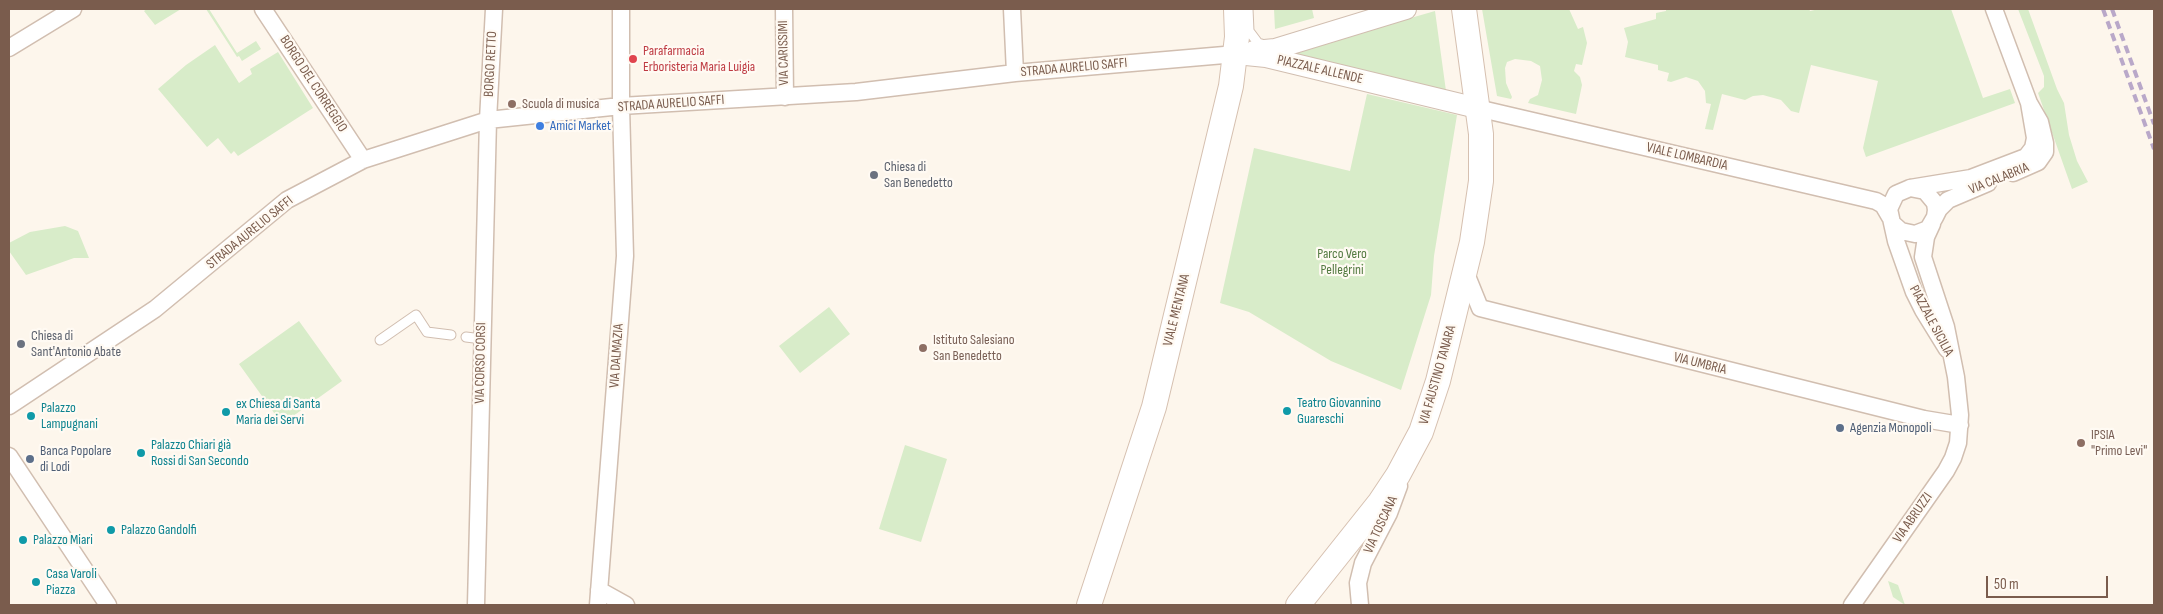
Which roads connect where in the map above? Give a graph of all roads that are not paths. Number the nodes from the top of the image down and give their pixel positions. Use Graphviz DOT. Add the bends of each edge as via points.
graph roads {
  1 [pos="73,9"];
  2 [pos="263,9"];
  3 [pos="494,9"];
  4 [pos="621,9"];
  5 [pos="784,9"];
  6 [pos="1012,9"];
  7 [pos="1236,9"];
  8 [pos="1248,9"];
  9 [pos="1406,9"];
  10 [pos="1464,9"];
  11 [pos="1994,9"];
  12 [pos="9,48"];
  13 [pos="1274,48"];
  14 [pos="1236,54"];
  15 [pos="1015,73"];
  16 [pos="785,97"];
  17 [pos="2029,103"];
  18 [pos="621,106"];
  19 [pos="1477,108"];
  20 [pos="488,120"];
  21 [pos="363,160"];
  22 [pos="1910,188"];
  23 [pos="1891,220"];
  24 [pos="1934,220"];
  25 [pos="1465,271"];
  26 [pos="451,335"];
  27 [pos="380,340"];
  28 [pos="1953,363"];
  29 [pos="9,406"];
  30 [pos="1960,425"];
  31 [pos="1414,446"];
  32 [pos="9,456"];
  33 [pos="599,598"];
  34 [pos="105,604"];
  35 [pos="1359,604"];
  36 [pos="476,605"];
  37 [pos="626,605"];
  38 [pos="1089,605"];
  39 [pos="1298,605"];
  40 [pos="1852,605"];
  1 -- 12 [label="street"];
  2 -- 21 [label="street, BORGO DEL CORREGGIO"];
  3 -- 20 [label="street, BORGO RETTO"];
  4 -- 18 [label="street, VIA DALMAZIA"];
  5 -- 16 [label="street, VIA CARISSIMI"];
  6 -- 15 [label="street"];
  7 -- 14 [label="main road, VIALE MENTANA"];
  8 -- 13 [label="lane" via="1249,31 1258,43"];
  9 -- 13 [label="street, PIAZZALE ALLENDE"];
  10 -- 19 [label="main road"];
  11 -- 17 [label="street, VIA CALABRIA"];
  13 -- 14 [label="street, PIAZZALE ALLENDE"];
  14 -- 15 [label="street, STRADA AURELIO SAFFI"];
  14 -- 19 [label="street, PIAZZALE ALLENDE" via="1266,58"];
  14 -- 38 [label="main road, VIALE MENTANA" via="1228,103 1154,407"];
  15 -- 16 [label="street, STRADA AURELIO SAFFI"];
  16 -- 18 [label="street, STRADA AURELIO SAFFI"];
  17 -- 22 [label="street, VIA CALABRIA" via="2035,138 2026,157 1964,180"];
  17 -- 24 [label="street, VIA CALABRIA" via="2044,137 2042,158 2036,164 1948,200"];
  18 -- 20 [label="street, STRADA AURELIO SAFFI"];
  18 -- 33 [label="street, VIA DALMAZIA" via="625,256"];
  19 -- 23 [label="street, VIALE LOMBARDIA" via="1876,202 1883,205"];
  19 -- 25 [label="main road, VIA FAUSTINO TANARA" via="1481,134 1481,181"];
  20 -- 21 [label="street, STRADA AURELIO SAFFI"];
  20 -- 36 [label="street, VIA CORSO CORSI" via="474,338"];
  21 -- 29 [label="street, STRADA AURELIO SAFFI" via="287,200 154,309"];
  22 -- 23 [label="street" via="1896,194 1891,201"];
  22 -- 24 [label="street" via="1925,191 1931,196 1935,203"];
  23 -- 24 [label="street, VIALE LOMBARDIA" via="1902,232 1915,234 1922,233"];
  23 -- 28 [label="street, PIAZZALE SICILIA" via="1914,292"];
  24 -- 28 [label="street, PIAZZALE SICILIA" via="1924,242 1924,262 1946,327"];
  25 -- 30 [label="street, VIA UMBRIA" via="1480,308 1924,419"];
  25 -- 31 [label="main road, VIA FAUSTINO TANARA" via="1428,416"];
  26 -- 27 [label="lane" via="427,332 416,315"];
  28 -- 30 [label="street, PIAZZALE SICILIA"];
  30 -- 40 [label="street, VIA ABRUZZI" via="1950,465"];
  31 -- 35 [label="street, VIA TOSCANA" via="1389,513 1363,563 1358,583"];
  31 -- 39 [label="main road, VIA FAUSTINO TANARA" via="1380,502"];
  32 -- 34 [label="street"];
  33 -- 37 [label="street"];
}
